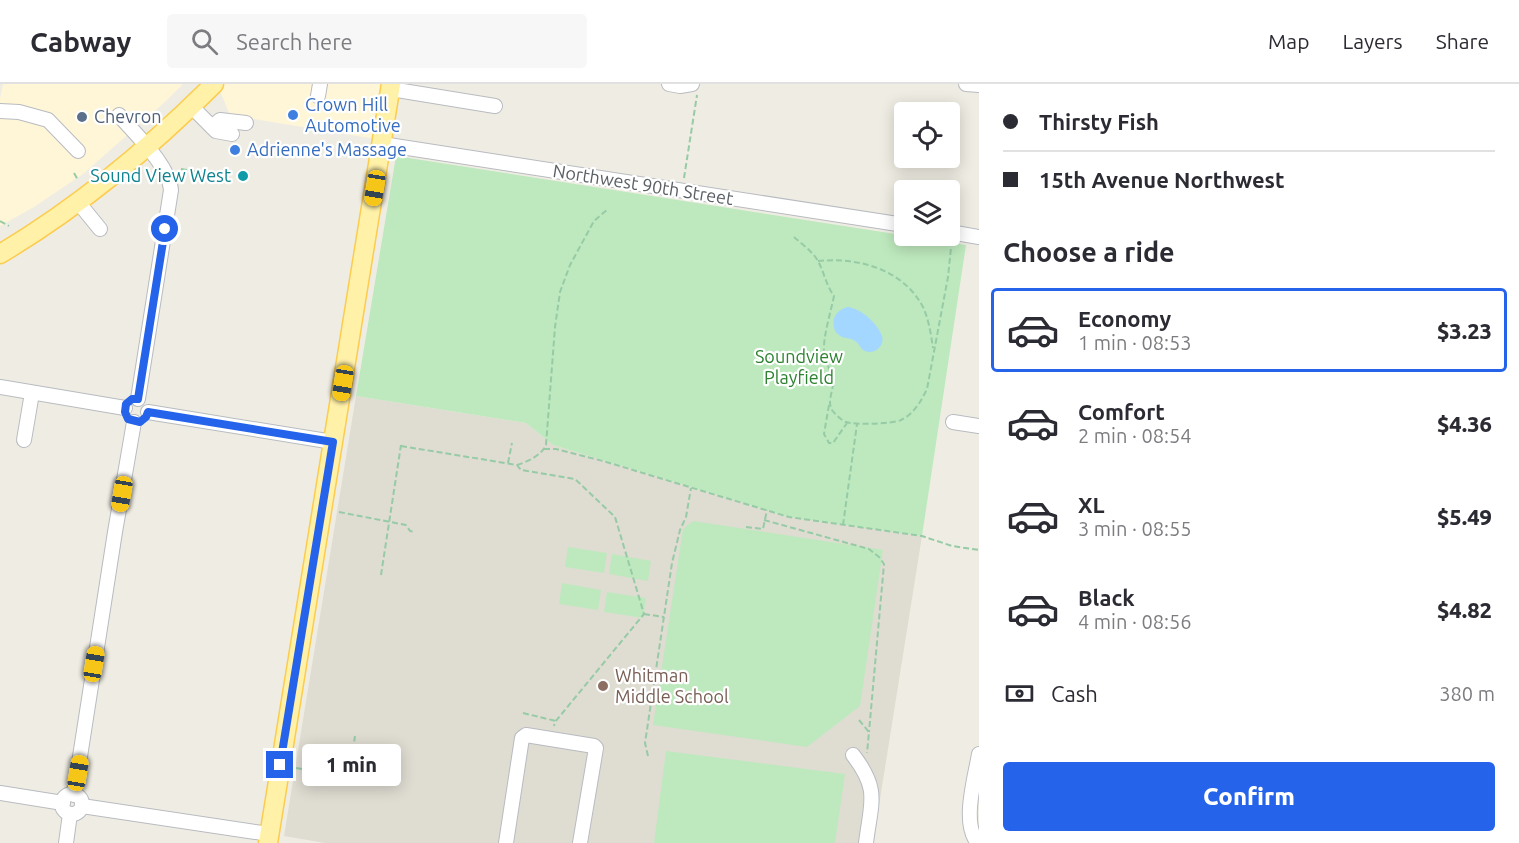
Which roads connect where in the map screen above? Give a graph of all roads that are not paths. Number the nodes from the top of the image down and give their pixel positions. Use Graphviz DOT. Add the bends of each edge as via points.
graph roads {
  1 [pos="214,84"];
  2 [pos="669,84"];
  3 [pos="966,84"];
  4 [pos="979,85"];
  5 [pos="391,86"];
  6 [pos="695,86"];
  7 [pos="191,106"];
  8 [pos="495,106"];
  9 [pos="0,111"];
  10 [pos="119,116"];
  11 [pos="246,123"];
  12 [pos="212,127"];
  13 [pos="232,134"];
  14 [pos="382,144"];
  15 [pos="147,148"];
  16 [pos="78,151"];
  17 [pos="78,202"];
  18 [pos="894,223"];
  19 [pos="100,229"];
  20 [pos="960,234"];
  21 [pos="979,237"];
  22 [pos="0,254"];
  23 [pos="0,387"];
  24 [pos="32,393"];
  25 [pos="138,399"];
  26 [pos="125,408"];
  27 [pos="148,412"];
  28 [pos="134,422"];
  29 [pos="953,422"];
  30 [pos="979,426"];
  31 [pos="24,440"];
  32 [pos="333,442"];
  33 [pos="979,754"];
  34 [pos="853,755"];
  35 [pos="0,793"];
  36 [pos="72,804"];
  37 [pos="268,838"];
  38 [pos="66,843"];
  39 [pos="506,843"];
  40 [pos="580,843"];
  41 [pos="866,843"];
  42 [pos="978,843"];
  1 -- 7 [label="main road"];
  2 -- 6 [label="street"];
  3 -- 4 [label="street"];
  5 -- 8 [label="street"];
  5 -- 14 [label="main road"];
  7 -- 12 [label="street"];
  7 -- 15 [label="main road"];
  9 -- 16 [label="street" via="48,120"];
  10 -- 15 [label="street"];
  11 -- 12 [label="street" via="220,120"];
  12 -- 13 [label="street"];
  14 -- 18 [label="street, Northwest 90th Street"];
  14 -- 32 [label="main road"];
  15 -- 17 [label="main road"];
  15 -- 25 [label="street" via="165,173 171,190"];
  17 -- 19 [label="street"];
  17 -- 22 [label="main road"];
  20 -- 21 [label="street"];
  23 -- 24 [label="street"];
  24 -- 26 [label="street"];
  24 -- 31 [label="street"];
  25 -- 26 [label="street" via="129,401"];
  25 -- 27 [label="street" via="146,403"];
  26 -- 28 [label="street" via="126,416"];
  27 -- 28 [label="street" via="143,420"];
  27 -- 32 [label="street"];
  28 -- 36 [label="street"];
  29 -- 30 [label="street"];
  32 -- 37 [label="main road"];
  33 -- 42 [label="street" via="970,820 973,838"];
  34 -- 41 [label="street" via="871,785"];
  35 -- 36 [label="street"];
  36 -- 37 [label="street"];
  36 -- 38 [label="street"];
  39 -- 40 [label="street" via="522,738 526,735 596,748"];
}
